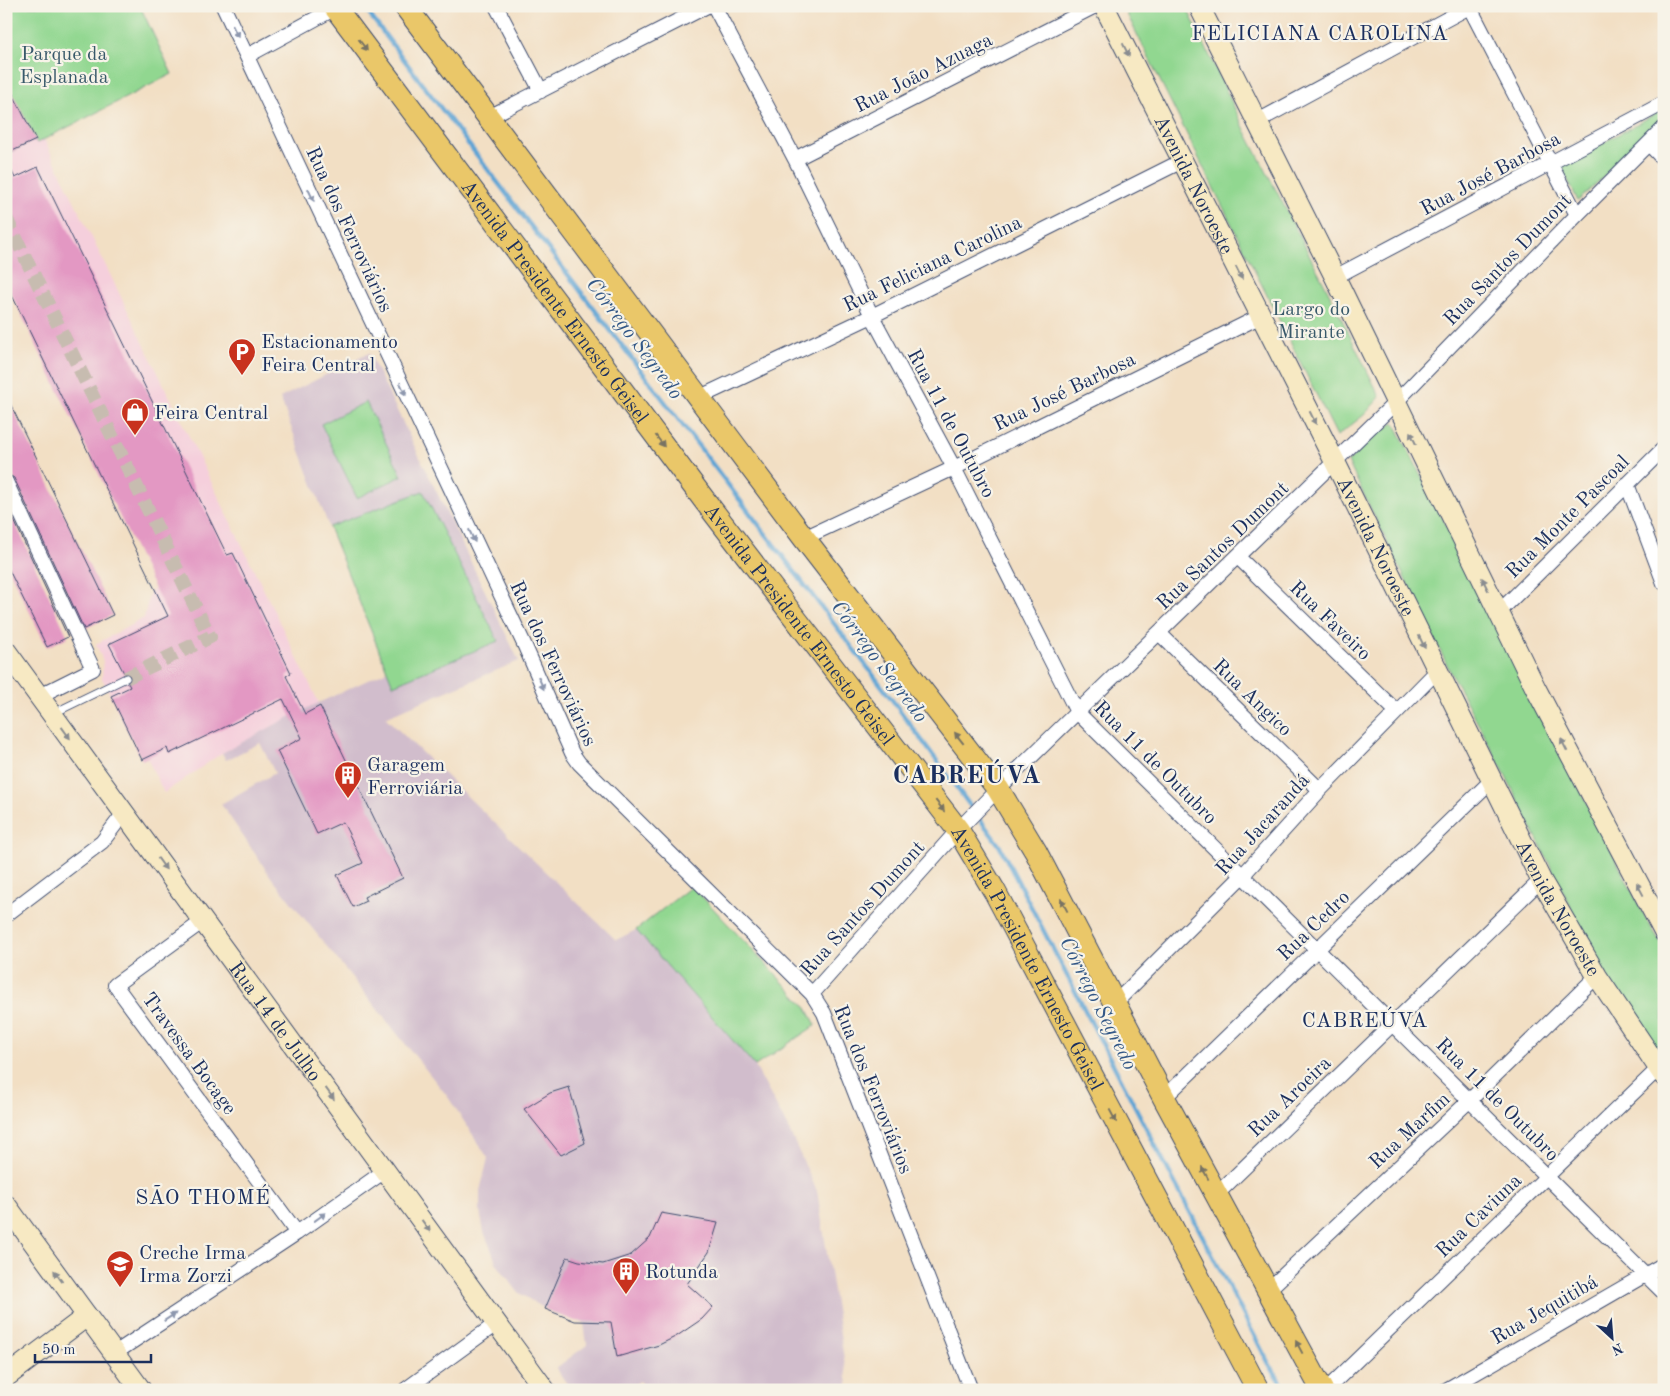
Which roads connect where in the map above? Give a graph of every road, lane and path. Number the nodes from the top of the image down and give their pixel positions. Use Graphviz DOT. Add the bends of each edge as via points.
graph roads {
  1 [pos="223,6"];
  2 [pos="405,6"];
  3 [pos="496,6"];
  4 [pos="707,6"];
  5 [pos="714,6"];
  6 [pos="1095,6"];
  7 [pos="1104,6"];
  8 [pos="1199,6"];
  9 [pos="336,7"];
  10 [pos="1470,7"];
  11 [pos="247,56"];
  12 [pos="541,91"];
  13 [pos="1664,104"];
  14 [pos="487,118"];
  15 [pos="1256,122"];
  16 [pos="1664,128"];
  17 [pos="1649,144"];
  18 [pos="796,159"];
  19 [pos="1664,160"];
  20 [pos="1182,161"];
  21 [pos="1550,164"];
  22 [pos="1577,214"];
  23 [pos="1335,277"];
  24 [pos="872,316"];
  25 [pos="1261,316"];
  26 [pos="698,398"];
  27 [pos="1396,403"];
  28 [pos="1664,448"];
  29 [pos="1336,462"];
  30 [pos="954,468"];
  31 [pos="6,482"];
  32 [pos="1627,484"];
  33 [pos="804,538"];
  34 [pos="1238,557"];
  35 [pos="1664,583"];
  36 [pos="1499,612"];
  37 [pos="1159,633"];
  38 [pos="6,651"];
  39 [pos="1436,672"];
  40 [pos="126,678"];
  41 [pos="39,696"];
  42 [pos="1396,711"];
  43 [pos="1077,712"];
  44 [pos="52,714"];
  45 [pos="1491,781"];
  46 [pos="997,790"];
  47 [pos="1320,790"];
  48 [pos="124,814"];
  49 [pos="960,828"];
  50 [pos="1242,876"];
  51 [pos="1541,880"];
  52 [pos="6,915"];
  53 [pos="203,921"];
  54 [pos="1661,921"];
  55 [pos="1317,949"];
  56 [pos="1597,976"];
  57 [pos="812,994"];
  58 [pos="1116,1003"];
  59 [pos="1393,1024"];
  60 [pos="1661,1073"];
  61 [pos="1164,1098"];
  62 [pos="1470,1100"];
  63 [pos="386,1170"];
  64 [pos="1548,1176"];
  65 [pos="1216,1195"];
  66 [pos="6,1205"];
  67 [pos="297,1233"];
  68 [pos="1664,1264"];
  69 [pos="1644,1274"];
  70 [pos="1268,1290"];
  71 [pos="1664,1293"];
  72 [pos="87,1316"];
  73 [pos="497,1323"];
  74 [pos="114,1353"];
  75 [pos="6,1377"];
  76 [pos="141,1390"];
  77 [pos="405,1390"];
  78 [pos="545,1390"];
  79 [pos="971,1390"];
  80 [pos="1258,1390"];
  81 [pos="1322,1390"];
  82 [pos="1326,1390"];
  83 [pos="1446,1390"];
  1 -- 11 [label="street, Rua dos Ferroviários, one-way"];
  2 -- 14 [label="main road"];
  3 -- 12 [label="street"];
  4 -- 12 [label="street"];
  5 -- 18 [label="street, Rua 11 de Outubro"];
  6 -- 18 [label="street, Rua João Azuaga"];
  7 -- 20 [label="main road, Avenida Noroeste, one-way"];
  8 -- 15 [label="main road"];
  9 -- 11 [label="street"];
  9 -- 49 [label="main road, Avenida Presidente Ernesto Geisel, one-way" via="705,502"];
  10 -- 15 [label="street"];
  10 -- 21 [label="street"];
  11 -- 57 [label="street, Rua dos Ferroviários, one-way" via="524,644 572,753"];
  12 -- 14 [label="street"];
  13 -- 21 [label="street, Rua José Barbosa"];
  14 -- 26 [label="main road"];
  15 -- 23 [label="main road"];
  16 -- 17 [label="street, Rua Santos Dumont"];
  17 -- 19 [label="street"];
  17 -- 22 [label="street, Rua Santos Dumont"];
  18 -- 24 [label="street, Rua 11 de Outubro"];
  20 -- 24 [label="street, Rua Feliciana Carolina"];
  20 -- 25 [label="main road, Avenida Noroeste, one-way"];
  21 -- 22 [label="street"];
  21 -- 23 [label="street, Rua José Barbosa"];
  22 -- 27 [label="street, Rua Santos Dumont"];
  23 -- 27 [label="main road"];
  24 -- 26 [label="street, Rua Feliciana Carolina"];
  24 -- 30 [label="street, Rua 11 de Outubro"];
  25 -- 29 [label="main road, Avenida Noroeste, one-way"];
  25 -- 30 [label="street, Rua José Barbosa"];
  26 -- 33 [label="main road"];
  27 -- 29 [label="street, Rua Santos Dumont"];
  36 -- 27 [label="main road, one-way"];
  28 -- 32 [label="street, Rua Monte Pascoal"];
  29 -- 34 [label="street, Rua Santos Dumont"];
  29 -- 39 [label="main road, Avenida Noroeste, one-way"];
  30 -- 33 [label="street, Rua José Barbosa"];
  30 -- 43 [label="street, Rua 11 de Outubro"];
  31 -- 41 [label="street" via="93,670"];
  32 -- 35 [label="street"];
  32 -- 36 [label="street, Rua Monte Pascoal"];
  46 -- 33 [label="main road, one-way"];
  34 -- 37 [label="street, Rua Santos Dumont"];
  34 -- 42 [label="street, Rua Faveiro"];
  54 -- 36 [label="main road, one-way" via="1570,757"];
  37 -- 43 [label="street, Rua Santos Dumont"];
  37 -- 47 [label="street, Rua Angico"];
  38 -- 41 [label="main road, Rua 14 de Julho"];
  39 -- 42 [label="street, Rua Jacarandá"];
  39 -- 45 [label="main road, Avenida Noroeste"];
  40 -- 44 [label="lane"];
  41 -- 44 [label="main road, Rua 14 de Julho"];
  42 -- 47 [label="street, Rua Jacarandá"];
  43 -- 46 [label="street, Rua Santos Dumont"];
  43 -- 50 [label="street, Rua 11 de Outubro"];
  44 -- 48 [label="main road, Rua 14 de Julho, one-way"];
  45 -- 51 [label="main road, Avenida Noroeste"];
  45 -- 55 [label="street, Rua Cedro"];
  46 -- 49 [label="street, Rua Santos Dumont"];
  58 -- 46 [label="main road, one-way" via="1036,852"];
  47 -- 50 [label="street, Rua Jacarandá"];
  48 -- 52 [label="street" via="102,842"];
  48 -- 53 [label="main road, Rua 14 de Julho, one-way"];
  49 -- 57 [label="street, Rua Santos Dumont"];
  49 -- 80 [label="main road, Avenida Presidente Ernesto Geisel, one-way"];
  50 -- 55 [label="street, Rua 11 de Outubro"];
  50 -- 58 [label="street, Rua Jacarandá"];
  51 -- 56 [label="main road, Avenida Noroeste"];
  51 -- 59 [label="street, Rua Aroeira"];
  53 -- 63 [label="main road, Rua 14 de Julho, one-way"];
  53 -- 67 [label="street, Travessa Bocage" via="115,985"];
  55 -- 59 [label="street, Rua 11 de Outubro"];
  55 -- 61 [label="street, Rua Cedro"];
  56 -- 60 [label="main road, Avenida Noroeste"];
  56 -- 62 [label="street, Rua Marfim"];
  57 -- 79 [label="street, Rua dos Ferroviários" via="824,1014"];
  58 -- 61 [label="main road"];
  59 -- 62 [label="street, Rua 11 de Outubro"];
  59 -- 65 [label="street, Rua Aroeira"];
  60 -- 64 [label="street, Rua Caviuna"];
  65 -- 61 [label="main road, one-way"];
  62 -- 64 [label="street, Rua 11 de Outubro"];
  62 -- 70 [label="street, Rua Marfim"];
  67 -- 63 [label="street, one-way"];
  63 -- 73 [label="main road, Rua 14 de Julho, one-way"];
  64 -- 69 [label="street, Rua 11 de Outubro"];
  64 -- 82 [label="street, Rua Caviuna"];
  65 -- 70 [label="main road"];
  72 -- 66 [label="main road, one-way"];
  74 -- 67 [label="street, one-way"];
  68 -- 69 [label="street, Rua Jequitibá"];
  69 -- 71 [label="street, Rua 11 de Outubro"];
  69 -- 83 [label="street, Rua Jequitibá"];
  81 -- 70 [label="main road, one-way"];
  72 -- 74 [label="main road"];
  72 -- 75 [label="main road"];
  73 -- 77 [label="street"];
  73 -- 78 [label="main road, Rua 14 de Julho"];
  74 -- 76 [label="main road"];
}
